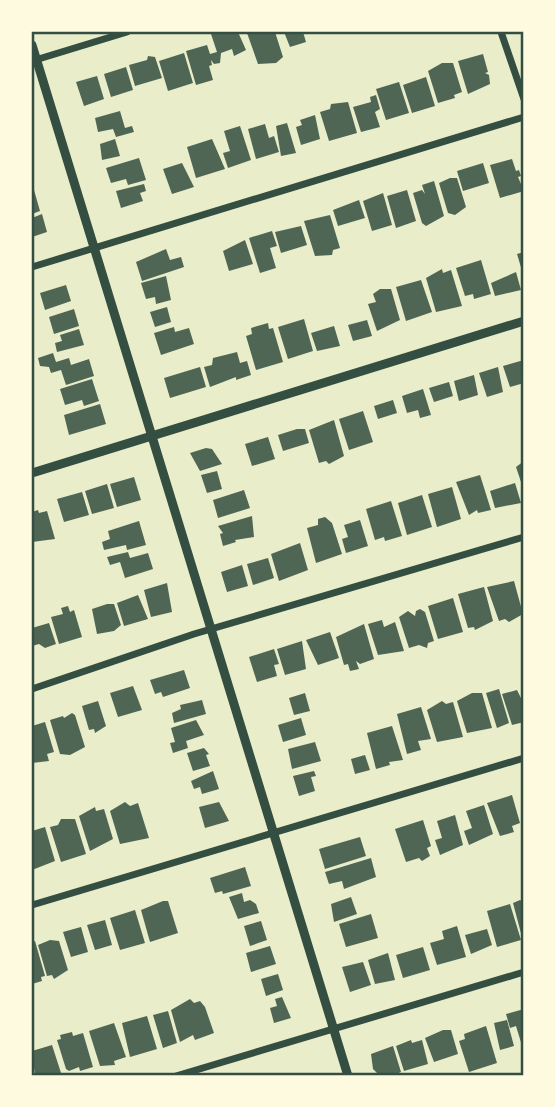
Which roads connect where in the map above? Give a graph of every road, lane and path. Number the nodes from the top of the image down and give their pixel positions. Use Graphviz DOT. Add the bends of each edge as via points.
graph roads {
  1 [pos="127,32"];
  2 [pos="501,32"];
  3 [pos="32,45"];
  4 [pos="34,60"];
  5 [pos="523,99"];
  6 [pos="523,117"];
  7 [pos="94,248"];
  8 [pos="32,267"];
  9 [pos="523,321"];
  10 [pos="151,436"];
  11 [pos="32,473"];
  12 [pos="523,537"];
  13 [pos="213,630"];
  14 [pos="32,689"];
  15 [pos="523,758"];
  16 [pos="272,833"];
  17 [pos="32,905"];
  18 [pos="523,972"];
  19 [pos="333,1028"];
  20 [pos="176,1076"];
  21 [pos="348,1076"];
  1 -- 4 [label="street"];
  2 -- 5 [label="street"];
  3 -- 4 [label="street"];
  4 -- 7 [label="street"];
  6 -- 7 [label="street"];
  7 -- 8 [label="street"];
  7 -- 10 [label="street"];
  9 -- 10 [label="street"];
  10 -- 11 [label="street"];
  10 -- 13 [label="street"];
  12 -- 13 [label="street"];
  13 -- 14 [label="street"];
  13 -- 16 [label="street"];
  15 -- 16 [label="street"];
  16 -- 17 [label="street"];
  16 -- 19 [label="street"];
  18 -- 19 [label="street"];
  19 -- 20 [label="street"];
  19 -- 21 [label="street"];
}
